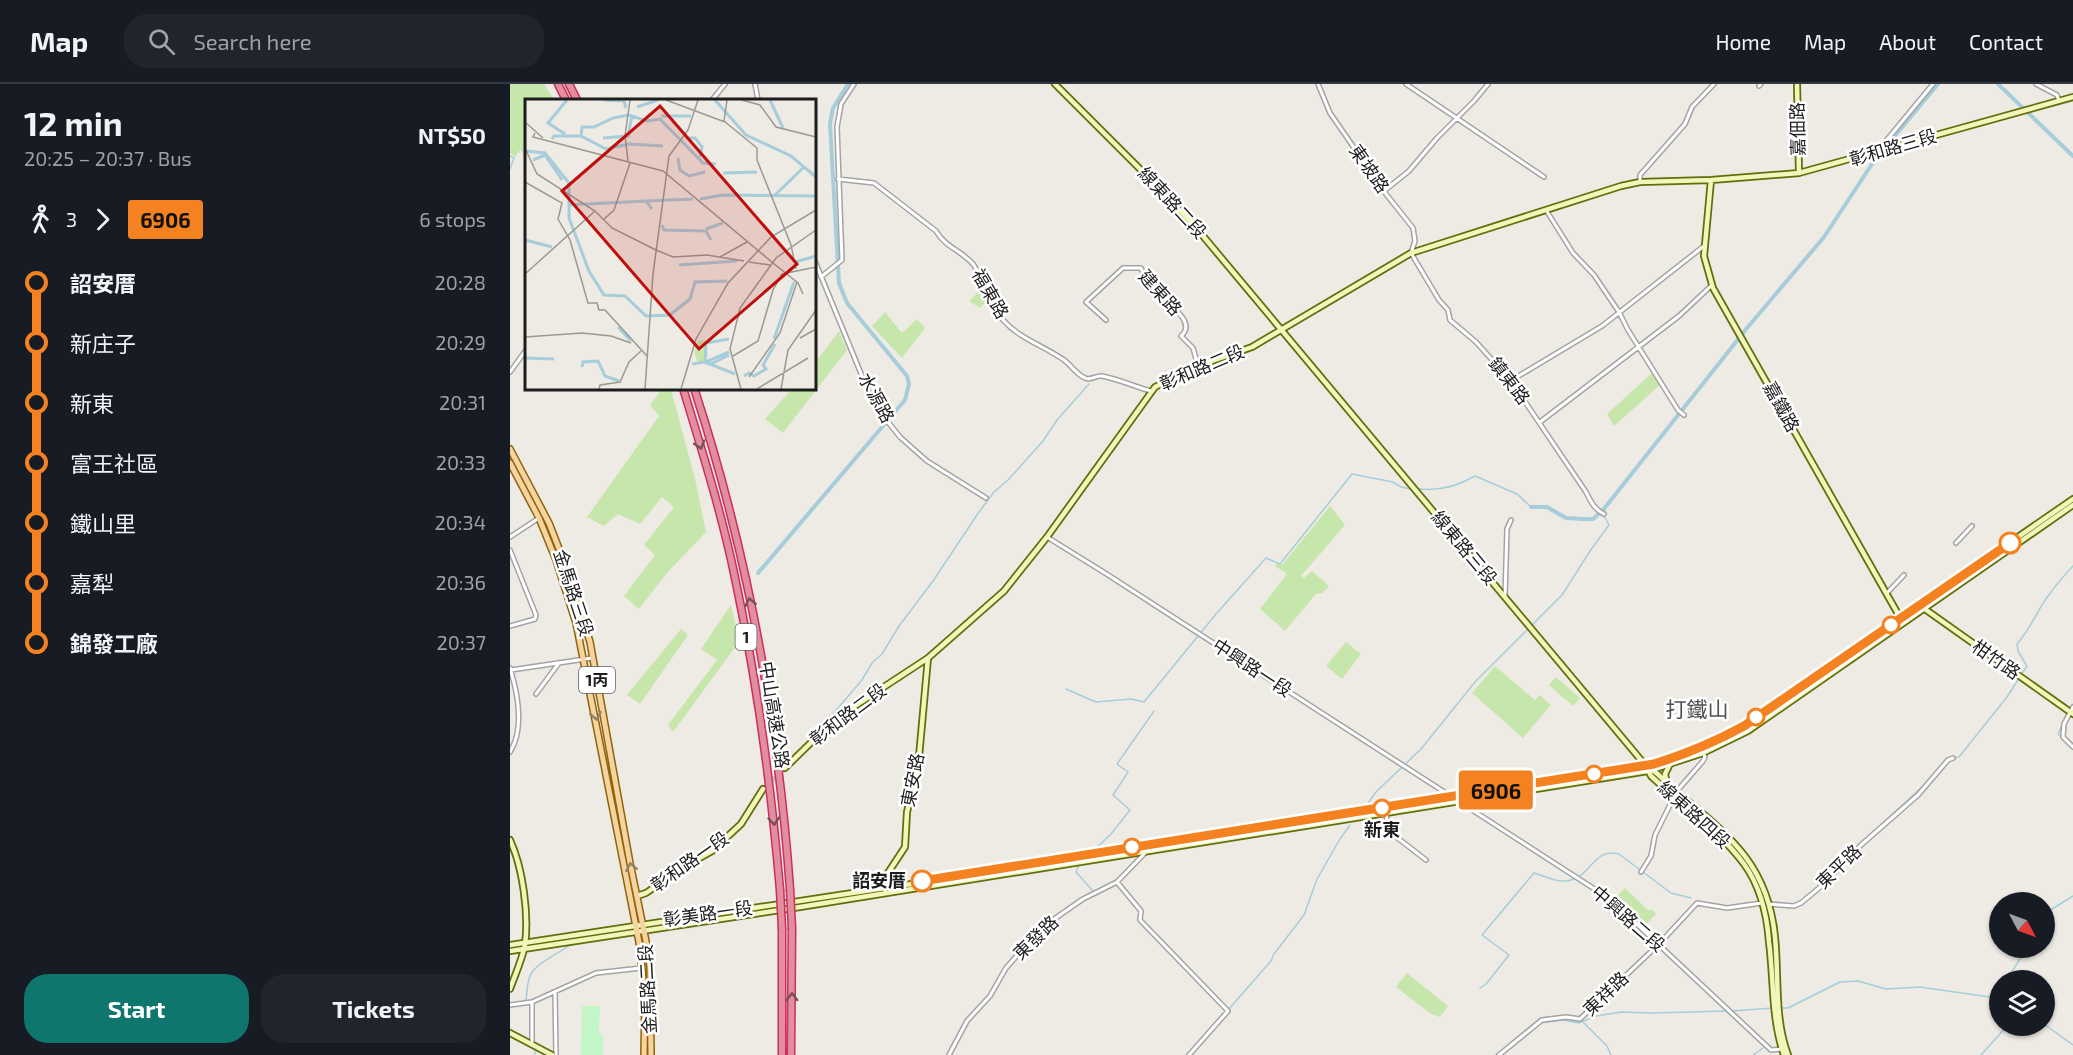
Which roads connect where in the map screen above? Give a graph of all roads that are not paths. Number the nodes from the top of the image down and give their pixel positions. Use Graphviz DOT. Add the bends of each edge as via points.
graph roads {
  1 [pos="558,84"];
  2 [pos="569,84"];
  3 [pos="724,84"];
  4 [pos="755,84"];
  5 [pos="854,84"];
  6 [pos="1055,84"];
  7 [pos="1318,84"];
  8 [pos="1406,84"];
  9 [pos="1488,84"];
  10 [pos="1714,84"];
  11 [pos="1797,84"];
  12 [pos="1933,84"];
  13 [pos="2036,84"];
  14 [pos="2073,97"];
  15 [pos="566,99"];
  16 [pos="576,99"];
  17 [pos="713,99"];
  18 [pos="758,99"];
  19 [pos="2059,102"];
  20 [pos="1457,118"];
  21 [pos="1883,151"];
  22 [pos="1799,173"];
  23 [pos="1544,177"];
  24 [pos="838,179"];
  25 [pos="1711,180"];
  26 [pos="1640,182"];
  27 [pos="1384,191"];
  28 [pos="1546,210"];
  29 [pos="1704,246"];
  30 [pos="1411,253"];
  31 [pos="816,264"];
  32 [pos="821,277"];
  33 [pos="1712,285"];
  34 [pos="1619,312"];
  35 [pos="1106,320"];
  36 [pos="1281,331"];
  37 [pos="1639,348"];
  38 [pos="525,351"];
  39 [pos="1198,366"];
  40 [pos="510,372"];
  41 [pos="1511,381"];
  42 [pos="684,390"];
  43 [pos="695,390"];
  44 [pos="1151,392"];
  45 [pos="1681,412"];
  46 [pos="1540,422"];
  47 [pos="510,449"];
  48 [pos="510,463"];
  49 [pos="986,498"];
  50 [pos="2073,499"];
  51 [pos="2073,505"];
  52 [pos="1604,514"];
  53 [pos="545,515"];
  54 [pos="539,518"];
  55 [pos="1511,520"];
  56 [pos="1972,526"];
  57 [pos="510,537"];
  58 [pos="1047,537"];
  59 [pos="1956,543"];
  60 [pos="510,550"];
  61 [pos="1904,575"];
  62 [pos="1887,593"];
  63 [pos="1505,597"];
  64 [pos="1922,607"];
  65 [pos="1902,621"];
  66 [pos="510,626"];
  67 [pos="592,657"];
  68 [pos="928,658"];
  69 [pos="584,659"];
  70 [pos="559,663"];
  71 [pos="510,669"];
  72 [pos="536,694"];
  73 [pos="2072,711"];
  74 [pos="2073,747"];
  75 [pos="510,752"];
  76 [pos="1703,753"];
  77 [pos="1953,758"];
  78 [pos="1670,764"];
  79 [pos="785,768"];
  80 [pos="1649,769"];
  81 [pos="1666,783"];
  82 [pos="763,789"];
  83 [pos="1675,794"];
  84 [pos="1456,799"];
  85 [pos="1387,813"];
  86 [pos="1363,814"];
  87 [pos="511,844"];
  88 [pos="1146,848"];
  89 [pos="1426,860"];
  90 [pos="1641,872"];
  91 [pos="1117,882"];
  92 [pos="910,886"];
  93 [pos="878,888"];
  94 [pos="879,894"];
  95 [pos="637,896"];
  96 [pos="1697,903"];
  97 [pos="1762,903"];
  98 [pos="1770,904"];
  99 [pos="764,908"];
  100 [pos="640,927"];
  101 [pos="1659,944"];
  102 [pos="510,945"];
  103 [pos="525,945"];
  104 [pos="510,951"];
  105 [pos="643,968"];
  106 [pos="510,989"];
  107 [pos="555,992"];
  108 [pos="532,1002"];
  109 [pos="510,1005"];
  110 [pos="510,1033"];
  111 [pos="532,1045"];
  112 [pos="1783,1047"];
  113 [pos="552,1055"];
  114 [pos="556,1055"];
  115 [pos="644,1055"];
  116 [pos="651,1055"];
  117 [pos="782,1055"];
  118 [pos="791,1055"];
  119 [pos="949,1055"];
  120 [pos="1189,1055"];
  121 [pos="1499,1055"];
  122 [pos="1784,1055"];
  123 [pos="1788,1055"];
  1 -- 15 [label="highway"];
  2 -- 16 [label="highway"];
  3 -- 17 [label="street"];
  4 -- 18 [label="street"];
  5 -- 24 [label="street" via="838,115"];
  6 -- 36 [label="main road, 線東路二段" via="1168,197"];
  7 -- 27 [label="street, 東坡路" via="1330,112"];
  8 -- 20 [label="street"];
  9 -- 20 [label="street"];
  10 -- 26 [label="street" via="1640,175"];
  11 -- 22 [label="main road, 嘉佃路"];
  12 -- 21 [label="street" via="1881,147"];
  13 -- 19 [label="street" via="2057,94"];
  14 -- 19 [label="main road, 彰和路三段"];
  19 -- 21 [label="main road, 彰和路三段"];
  20 -- 23 [label="street"];
  20 -- 27 [label="street" via="1409,171"];
  21 -- 22 [label="main road, 彰和路三段"];
  22 -- 25 [label="main road, 彰和路三段"];
  24 -- 32 [label="street" via="842,260"];
  24 -- 44 [label="street, 福東路" via="874,183 967,257 997,313 1023,338 1066,361 1083,378 1101,376"];
  25 -- 26 [label="main road, 彰和路二段"];
  25 -- 29 [label="main road, 嘉鐵路"];
  26 -- 28 [label="main road, 彰和路二段"];
  27 -- 30 [label="street, 東坡路" via="1413,228"];
  28 -- 30 [label="main road, 彰和路二段"];
  28 -- 34 [label="street"];
  29 -- 33 [label="main road, 嘉鐵路"];
  29 -- 34 [label="street"];
  30 -- 36 [label="main road, 彰和路二段"];
  30 -- 41 [label="street, 鎮東路" via="1448,310 1450,320"];
  31 -- 32 [label="street, 水源路"];
  32 -- 49 [label="street, 水源路" via="869,393 888,422 927,461"];
  33 -- 37 [label="street"];
  33 -- 62 [label="main road, 嘉鐵路"];
  34 -- 37 [label="street"];
  34 -- 41 [label="street"];
  35 -- 39 [label="street, 建東路" via="1086,302 1123,268 1141,268 1152,289 1184,320 1187,327 1181,336 1193,348"];
  36 -- 39 [label="main road, 彰和路二段" via="1236,354"];
  36 -- 63 [label="main road, 線東路三段"];
  37 -- 45 [label="street"];
  37 -- 46 [label="street"];
  38 -- 40 [label="street"];
  39 -- 44 [label="main road, 彰和路二段"];
  41 -- 46 [label="street, 鎮東路"];
  42 -- 117 [label="highway, 中山高速公路 / 1, one-way, bridge" via="735,577 762,722 780,890"];
  118 -- 43 [label="highway, 中山高速公路 / 1, one-way, bridge" via="790,889 760,648 718,470"];
  44 -- 58 [label="main road, 彰和路二段"];
  46 -- 52 [label="street, 鎮東路" via="1597,510"];
  47 -- 53 [label="main road, 金馬路三段 / 1丙"];
  48 -- 54 [label="main road, 金馬路三段 / 1丙"];
  50 -- 64 [label="main road"];
  51 -- 64 [label="main road"];
  53 -- 54 [label="street"];
  53 -- 67 [label="main road, 金馬路三段 / 1丙" via="579,603"];
  54 -- 57 [label="street"];
  54 -- 69 [label="main road, 金馬路三段 / 1丙" via="565,585"];
  55 -- 63 [label="street" via="1507,529"];
  56 -- 59 [label="street"];
  58 -- 68 [label="main road, 彰和路二段" via="1004,591"];
  58 -- 84 [label="street, 中興路一段"];
  60 -- 66 [label="street" via="536,615 535,619"];
  61 -- 62 [label="street"];
  62 -- 65 [label="main road, 嘉鐵路"];
  63 -- 80 [label="main road, 線東路三段"];
  64 -- 65 [label="main road"];
  64 -- 73 [label="main road, 柑竹路"];
  65 -- 76 [label="main road" via="1750,729"];
  65 -- 80 [label="main road" via="1744,726"];
  67 -- 69 [label="street"];
  95 -- 67 [label="main road, 金馬路三段 / 1丙, one-way"];
  68 -- 79 [label="main road, 彰和路二段" via="835,719"];
  68 -- 93 [label="main road, 東安路" via="918,768 907,812 905,847"];
  69 -- 70 [label="street"];
  69 -- 100 [label="main road, 金馬路三段 / 1丙, one-way" via="617,840"];
  70 -- 71 [label="street"];
  70 -- 72 [label="street"];
  71 -- 75 [label="street" via="519,705 515,744"];
  73 -- 74 [label="street" via="2064,724 2063,737"];
  76 -- 78 [label="main road"];
  76 -- 83 [label="street" via="1703,761"];
  77 -- 98 [label="street, 東平路" via="1801,903"];
  78 -- 80 [label="main road"];
  78 -- 81 [label="main road"];
  80 -- 81 [label="main road, 線東路四段"];
  80 -- 83 [label="main road, 線東路四段"];
  80 -- 84 [label="main road"];
  81 -- 83 [label="main road, 線東路四段"];
  82 -- 95 [label="main road, 彰和路一段" via="741,824 712,852"];
  83 -- 90 [label="street" via="1655,835 1652,856"];
  83 -- 97 [label="main road, 線東路四段" via="1746,865"];
  83 -- 98 [label="main road, 線東路四段" via="1746,856"];
  84 -- 85 [label="main road"];
  84 -- 86 [label="main road"];
  84 -- 101 [label="street, 中興路二段" via="1610,898"];
  85 -- 86 [label="main road"];
  85 -- 89 [label="street" via="1386,828"];
  86 -- 88 [label="main road"];
  87 -- 103 [label="main road" via="524,895"];
  88 -- 91 [label="street, 東發路" via="1143,857"];
  88 -- 92 [label="main road"];
  91 -- 119 [label="street, 東發路" via="1083,899 1036,934 967,1021"];
  91 -- 120 [label="street" via="1142,911 1140,920 1227,1010"];
  92 -- 93 [label="main road"];
  92 -- 94 [label="main road"];
  93 -- 94 [label="main road"];
  93 -- 99 [label="main road"];
  94 -- 99 [label="main road"];
  95 -- 100 [label="main road, 金馬路三段 / 1丙"];
  96 -- 97 [label="street, 東平路" via="1726,908"];
  96 -- 101 [label="street, 東祥路"];
  97 -- 98 [label="street, 東平路"];
  97 -- 112 [label="main road, 線東路四段" via="1770,943 1773,1002"];
  98 -- 112 [label="main road, 線東路四段"];
  99 -- 100 [label="main road, 彰美路一段"];
  100 -- 103 [label="main road, 彰美路一段"];
  100 -- 105 [label="main road, 金馬路二段 / 1丙"];
  100 -- 116 [label="main road, 金馬路二段 / 1丙" via="650,967"];
  101 -- 112 [label="street, 中興路二段" via="1771,1050"];
  101 -- 121 [label="street, 東祥路" via="1580,1019 1542,1020"];
  102 -- 103 [label="main road, 彰美路一段"];
  103 -- 104 [label="main road, 彰美路一段"];
  103 -- 106 [label="main road"];
  105 -- 107 [label="street" via="596,973"];
  105 -- 115 [label="main road, 金馬路二段 / 1丙"];
  107 -- 108 [label="street"];
  107 -- 114 [label="street"];
  108 -- 109 [label="street"];
  108 -- 111 [label="street"];
  110 -- 111 [label="main road"];
  111 -- 113 [label="main road"];
  112 -- 122 [label="main road, 線東路四段"];
  112 -- 123 [label="main road, 線東路四段"];
}
